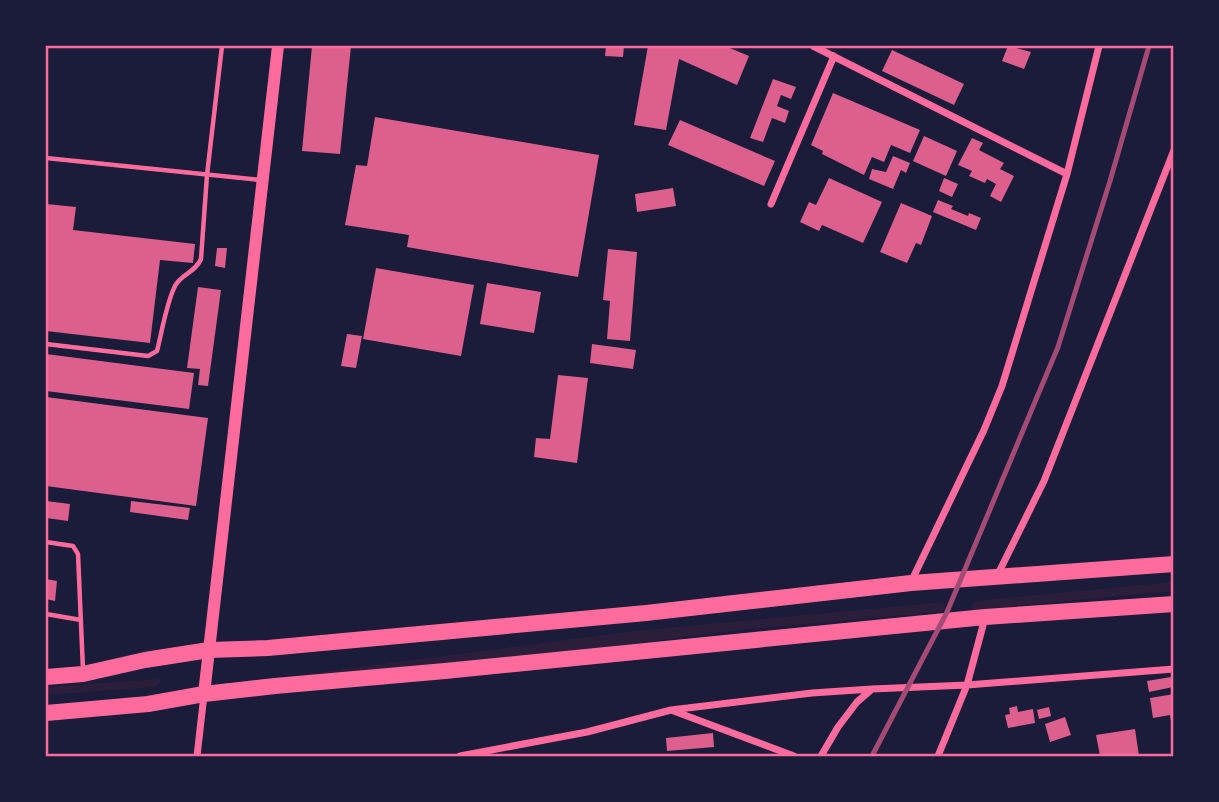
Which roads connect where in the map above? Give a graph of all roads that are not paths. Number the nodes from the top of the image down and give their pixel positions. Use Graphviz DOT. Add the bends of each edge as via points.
graph roads {
  1 [pos="222,46"];
  2 [pos="278,46"];
  3 [pos="813,46"];
  4 [pos="1099,46"];
  5 [pos="834,56"];
  6 [pos="1174,150"];
  7 [pos="46,158"];
  8 [pos="1067,174"];
  9 [pos="206,175"];
  10 [pos="261,181"];
  11 [pos="771,204"];
  12 [pos="46,344"];
  13 [pos="46,542"];
  14 [pos="1174,564"];
  15 [pos="996,578"];
  16 [pos="911,583"];
  17 [pos="1174,604"];
  18 [pos="46,614"];
  19 [pos="985,617"];
  20 [pos="81,620"];
  21 [pos="208,650"];
  22 [pos="1174,669"];
  23 [pos="83,674"];
  24 [pos="46,677"];
  25 [pos="967,685"];
  26 [pos="872,690"];
  27 [pos="204,694"];
  28 [pos="671,710"];
  29 [pos="46,713"];
  30 [pos="480,755"];
  31 [pos="197,757"];
  32 [pos="460,757"];
  33 [pos="794,757"];
  34 [pos="821,757"];
  35 [pos="938,757"];
  1 -- 9 [label="lane"];
  2 -- 10 [label="main road"];
  3 -- 5 [label="street"];
  4 -- 8 [label="street"];
  5 -- 8 [label="street"];
  5 -- 11 [label="street"];
  6 -- 15 [label="street" via="1044,481"];
  7 -- 9 [label="lane"];
  8 -- 16 [label="street" via="1002,386"];
  9 -- 10 [label="lane"];
  9 -- 12 [label="lane" via="201,259 175,286 157,351 148,356"];
  10 -- 21 [label="main road"];
  13 -- 20 [label="lane" via="72,546 78,554"];
  14 -- 15 [label="highway"];
  15 -- 16 [label="highway"];
  16 -- 21 [label="highway" via="619,616"];
  17 -- 19 [label="highway"];
  18 -- 20 [label="lane"];
  19 -- 25 [label="street"];
  19 -- 27 [label="highway"];
  20 -- 23 [label="lane"];
  21 -- 23 [label="highway"];
  21 -- 27 [label="main road"];
  22 -- 25 [label="street"];
  23 -- 24 [label="highway"];
  25 -- 26 [label="street"];
  25 -- 35 [label="street"];
  26 -- 28 [label="street"];
  26 -- 34 [label="street" via="838,727"];
  27 -- 29 [label="highway"];
  27 -- 31 [label="street"];
  28 -- 30 [label="street"];
  28 -- 33 [label="street"];
  30 -- 32 [label="street"];
}
